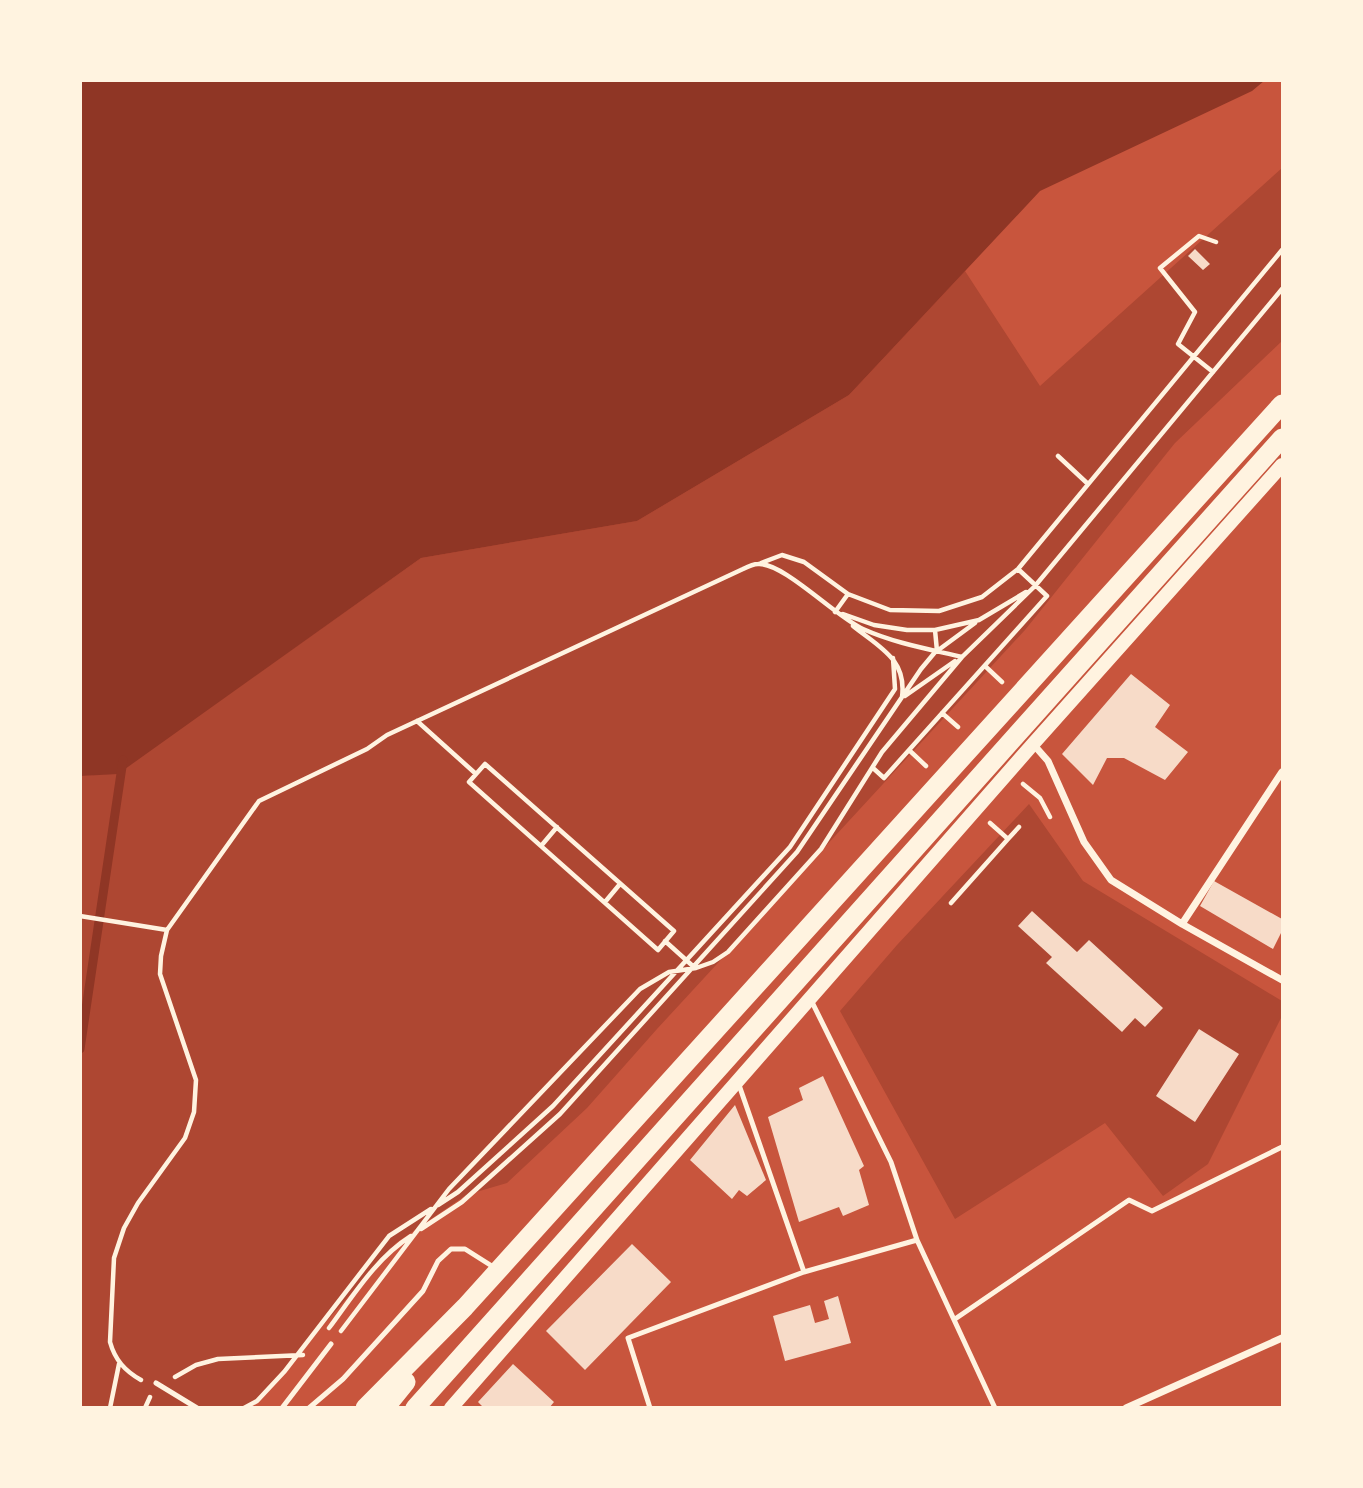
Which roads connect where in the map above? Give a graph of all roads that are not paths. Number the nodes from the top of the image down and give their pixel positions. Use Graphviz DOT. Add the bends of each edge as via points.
graph roads {
  1 [pos="1283,404"];
  2 [pos="1283,438"];
  3 [pos="1283,465"];
  4 [pos="1033,744"];
  5 [pos="1283,772"];
  6 [pos="1182,924"];
  7 [pos="1283,980"];
  8 [pos="811,999"];
  9 [pos="738,1082"];
  10 [pos="1283,1147"];
  11 [pos="917,1240"];
  12 [pos="498,1270"];
  13 [pos="804,1272"];
  14 [pos="465,1307"];
  15 [pos="955,1319"];
  16 [pos="1283,1338"];
  17 [pos="331,1344"];
  18 [pos="156,1384"];
  19 [pos="456,1405"];
  20 [pos="197,1408"];
  21 [pos="282,1408"];
  22 [pos="309,1408"];
  23 [pos="365,1408"];
  24 [pos="385,1408"];
  25 [pos="415,1408"];
  26 [pos="650,1408"];
  27 [pos="995,1408"];
  28 [pos="1126,1408"];
  1 -- 12 [label="highway"];
  2 -- 25 [label="highway"];
  3 -- 4 [label="main road"];
  4 -- 6 [label="street" via="1048,761 1084,842 1111,880"];
  4 -- 8 [label="main road"];
  5 -- 6 [label="street"];
  6 -- 7 [label="street"];
  8 -- 9 [label="main road"];
  8 -- 11 [label="lane" via="891,1162"];
  9 -- 13 [label="lane"];
  9 -- 19 [label="main road"];
  10 -- 15 [label="lane" via="1152,1211 1129,1200"];
  11 -- 13 [label="lane"];
  11 -- 15 [label="lane"];
  12 -- 14 [label="highway"];
  12 -- 22 [label="lane" via="465,1250 451,1249 438,1261 423,1291 343,1379"];
  13 -- 26 [label="lane" via="628,1338"];
  14 -- 23 [label="highway"];
  14 -- 24 [label="highway"];
  15 -- 27 [label="lane"];
  16 -- 28 [label="street"];
  17 -- 21 [label="lane"];
  18 -- 20 [label="lane"];
}
